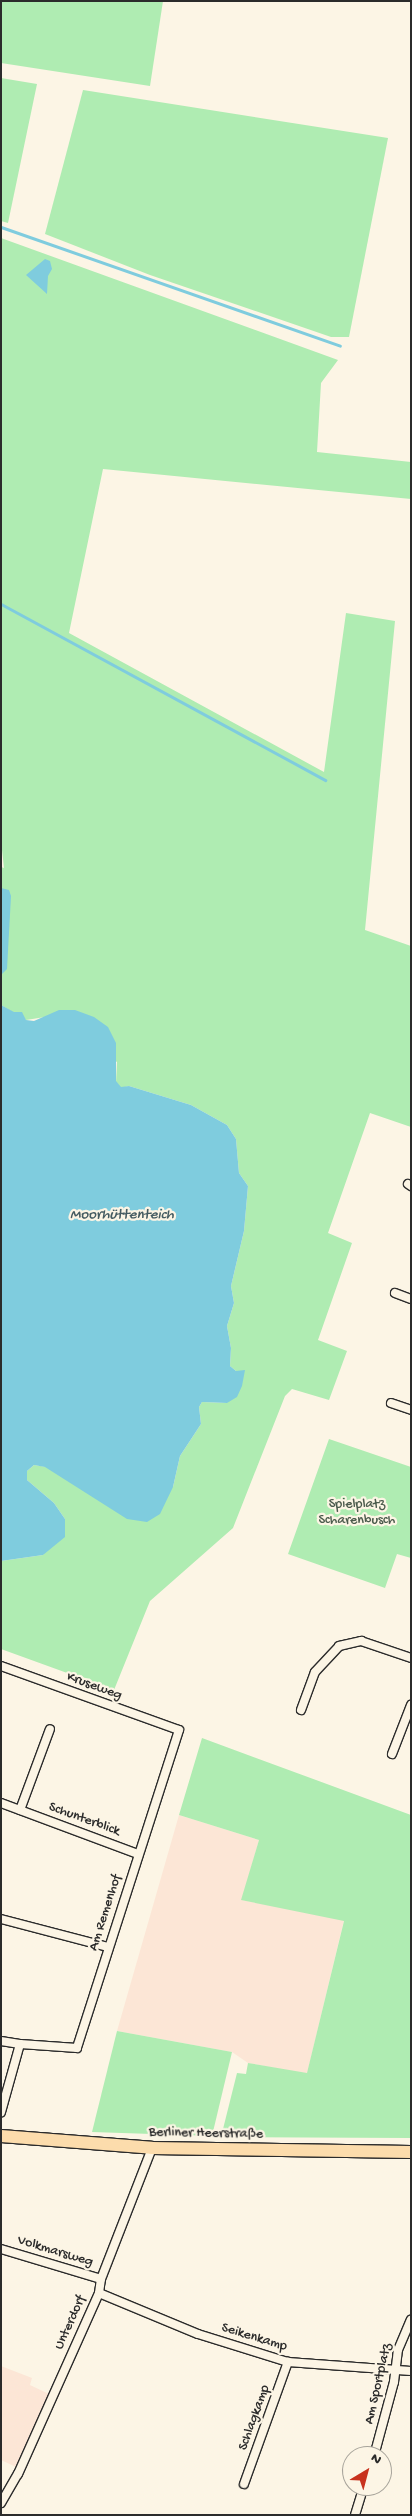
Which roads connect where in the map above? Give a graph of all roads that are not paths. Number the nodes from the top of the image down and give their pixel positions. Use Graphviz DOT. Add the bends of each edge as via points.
graph roads {
  1 [pos="395,1293"];
  2 [pos="411,1299"];
  3 [pos="391,1403"];
  4 [pos="411,1410"];
  5 [pos="411,1658"];
  6 [pos="1,1666"];
  7 [pos="411,1705"];
  8 [pos="301,1710"];
  9 [pos="50,1729"];
  10 [pos="179,1730"];
  11 [pos="392,1754"];
  12 [pos="1,1803"];
  13 [pos="20,1810"];
  14 [pos="138,1854"];
  15 [pos="1,1919"];
  16 [pos="108,1947"];
  17 [pos="1,2041"];
  18 [pos="20,2044"];
  19 [pos="1,2112"];
  20 [pos="1,2136"];
  21 [pos="152,2148"];
  22 [pos="411,2152"];
  23 [pos="1,2249"];
  24 [pos="101,2279"];
  25 [pos="99,2293"];
  26 [pos="411,2320"];
  27 [pos="288,2362"];
  28 [pos="395,2371"];
  29 [pos="411,2371"];
  30 [pos="376,2446"];
  31 [pos="244,2484"];
  32 [pos="361,2496"];
  33 [pos="1,2503"];
  34 [pos="355,2515"];
  1 -- 2 [label="street"];
  3 -- 4 [label="street"];
  5 -- 8 [label="street" via="361,1641 339,1646 315,1672"];
  6 -- 10 [label="street, Kruseweg"];
  7 -- 11 [label="street"];
  9 -- 13 [label="street"];
  10 -- 14 [label="street, Am Remenhof"];
  12 -- 13 [label="street, Schunterblick"];
  13 -- 14 [label="street, Schunterblick"];
  14 -- 16 [label="street, Am Remenhof"];
  15 -- 16 [label="street"];
  16 -- 18 [label="street, Am Remenhof" via="78,2048"];
  17 -- 18 [label="street"];
  18 -- 19 [label="street"];
  20 -- 21 [label="main road, Berliner Heerstraße"];
  21 -- 22 [label="main road, Berliner Heerstraße"];
  21 -- 24 [label="street, Unterdorf"];
  23 -- 24 [label="street, Volkmarsweg"];
  24 -- 25 [label="street, Unterdorf"];
  25 -- 27 [label="street, Seikenkamp" via="198,2334"];
  25 -- 33 [label="street, Unterdorf" via="22,2466"];
  26 -- 28 [label="street, Am Sportplatz" via="398,2350"];
  27 -- 28 [label="street, Seikenkamp"];
  27 -- 31 [label="street, Schlagkamp"];
  28 -- 29 [label="street, Seikenkamp"];
  28 -- 30 [label="street, Am Sportplatz"];
  32 -- 34 [label="street"];
}
